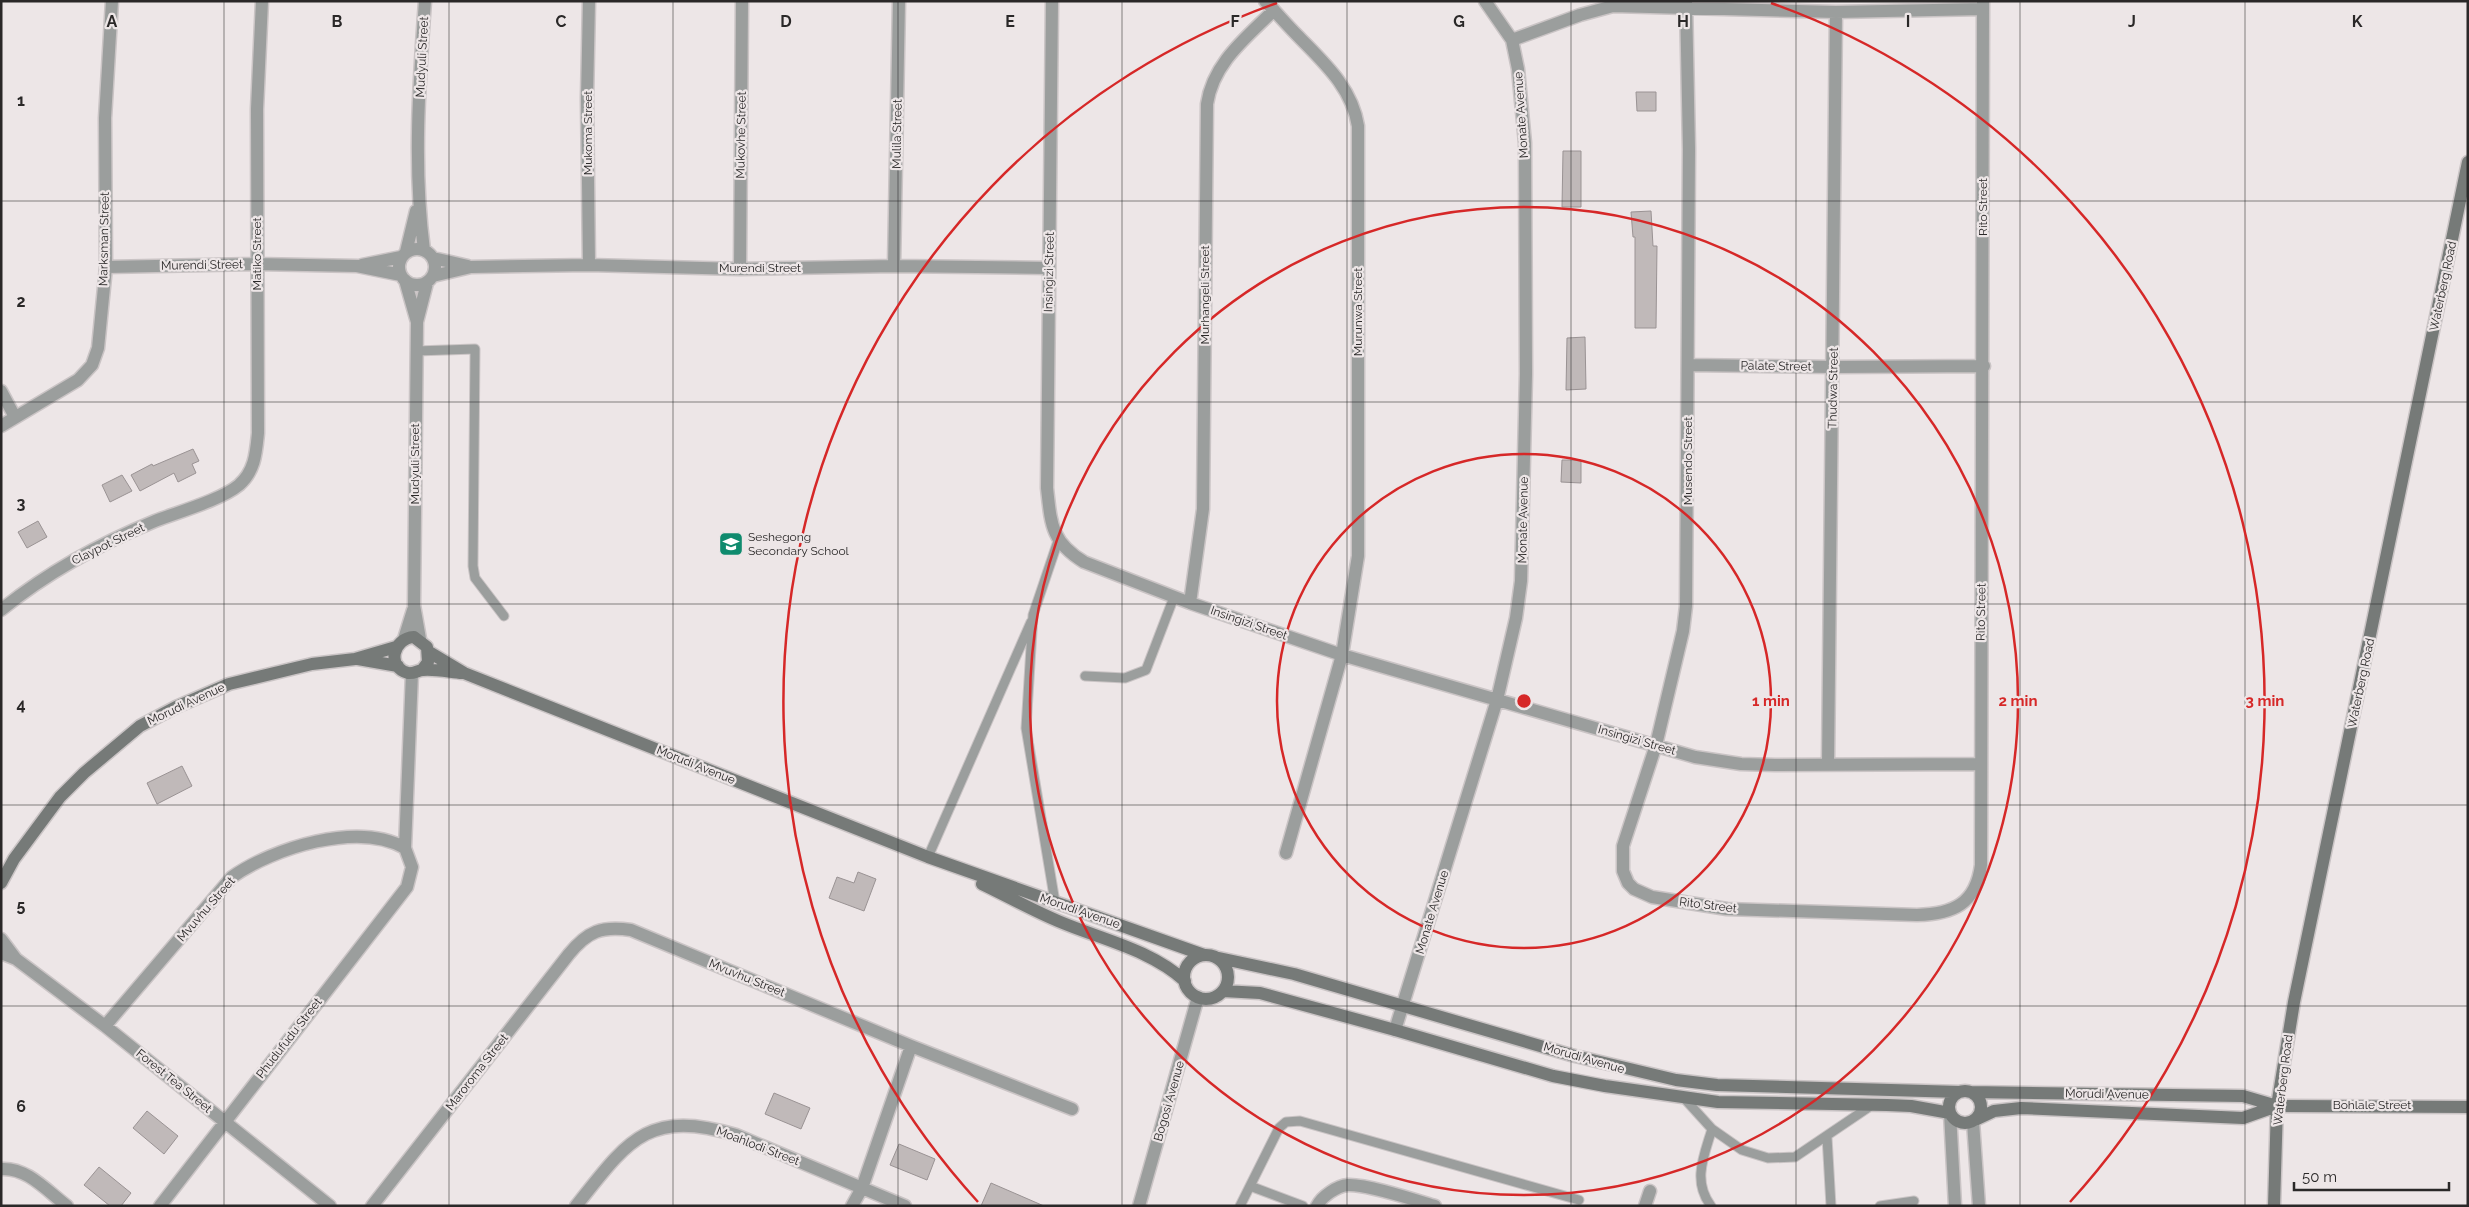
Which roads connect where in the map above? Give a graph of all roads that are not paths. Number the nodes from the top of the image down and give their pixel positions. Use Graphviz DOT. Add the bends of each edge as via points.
graph roads {
  1 [pos="112,1"];
  2 [pos="262,1"];
  3 [pos="424,1"];
  4 [pos="589,1"];
  5 [pos="742,1"];
  6 [pos="899,1"];
  7 [pos="1052,1"];
  8 [pos="1485,1"];
  9 [pos="1686,5"];
  10 [pos="1983,5"];
  11 [pos="1269,6"];
  12 [pos="1836,12"];
  13 [pos="1512,40"];
  14 [pos="2468,162"];
  15 [pos="418,203"];
  16 [pos="404,254"];
  17 [pos="429,254"];
  18 [pos="256,264"];
  19 [pos="589,265"];
  20 [pos="357,266"];
  21 [pos="894,266"];
  22 [pos="106,267"];
  23 [pos="470,267"];
  24 [pos="1049,268"];
  25 [pos="740,269"];
  26 [pos="403,278"];
  27 [pos="430,280"];
  28 [pos="417,322"];
  29 [pos="416,351"];
  30 [pos="1688,365"];
  31 [pos="1984,366"];
  32 [pos="1834,367"];
  33 [pos="1,391"];
  34 [pos="15,417"];
  35 [pos="1,426"];
  36 [pos="224,494"];
  37 [pos="1058,541"];
  38 [pos="1174,597"];
  39 [pos="1190,603"];
  40 [pos="414,605"];
  41 [pos="1,610"];
  42 [pos="1033,615"];
  43 [pos="504,616"];
  44 [pos="420,639"];
  45 [pos="400,643"];
  46 [pos="429,652"];
  47 [pos="1342,654"];
  48 [pos="355,659"];
  49 [pos="398,666"];
  50 [pos="417,671"];
  51 [pos="464,673"];
  52 [pos="1085,676"];
  53 [pos="1497,700"];
  54 [pos="1656,744"];
  55 [pos="1980,764"];
  56 [pos="1828,765"];
  57 [pos="405,848"];
  58 [pos="1286,853"];
  59 [pos="928,857"];
  60 [pos="14,859"];
  61 [pos="1,867"];
  62 [pos="1,883"];
  63 [pos="1652,897"];
  64 [pos="1055,902"];
  65 [pos="1,940"];
  66 [pos="582,940"];
  67 [pos="1,953"];
  68 [pos="1204,955"];
  69 [pos="1219,958"];
  70 [pos="16,959"];
  71 [pos="1185,981"];
  72 [pos="1223,991"];
  73 [pos="1198,997"];
  74 [pos="1404,1005"];
  75 [pos="105,1026"];
  76 [pos="1396,1030"];
  77 [pos="911,1046"];
  78 [pos="1965,1092"];
  79 [pos="2243,1096"];
  80 [pos="1684,1097"];
  81 [pos="1872,1105"];
  82 [pos="2277,1106"];
  83 [pos="2468,1106"];
  84 [pos="1072,1109"];
  85 [pos="1950,1113"];
  86 [pos="2243,1118"];
  87 [pos="1975,1120"];
  88 [pos="224,1121"];
  89 [pos="1712,1129"];
  90 [pos="1826,1137"];
  91 [pos="1,1169"];
  92 [pos="1250,1186"];
  93 [pos="862,1188"];
  94 [pos="1650,1191"];
  95 [pos="1579,1200"];
  96 [pos="1914,1201"];
  97 [pos="67,1206"];
  98 [pos="160,1206"];
  99 [pos="330,1206"];
  100 [pos="372,1206"];
  101 [pos="576,1206"];
  102 [pos="852,1206"];
  103 [pos="905,1206"];
  104 [pos="1139,1206"];
  105 [pos="1240,1206"];
  106 [pos="1303,1206"];
  107 [pos="1317,1206"];
  108 [pos="1435,1206"];
  109 [pos="1645,1206"];
  110 [pos="1710,1206"];
  111 [pos="1831,1206"];
  112 [pos="1880,1206"];
  113 [pos="1955,1206"];
  114 [pos="1979,1206"];
  115 [pos="2274,1206"];
  1 -- 22 [label="street, Marksman Street" via="105,118"];
  2 -- 18 [label="street, Matiko Street" via="257,109"];
  3 -- 15 [label="street, Mudyuli Street"];
  4 -- 19 [label="street, Mukoma Street"];
  5 -- 25 [label="street, Mukovhe Street"];
  6 -- 21 [label="street, Mulila Street"];
  7 -- 24 [label="street, Insingizi Street"];
  8 -- 13 [label="street, Monate Avenue"];
  9 -- 12 [label="street"];
  9 -- 13 [label="street" via="1613,6"];
  9 -- 30 [label="street, Musendo Street"];
  10 -- 12 [label="street"];
  10 -- 31 [label="street, Rito Street"];
  11 -- 39 [label="street, Murhangeli Street" via="1222,63 1209,90 1207,104 1203,509"];
  11 -- 47 [label="street, Murunwa Street" via="1340,82 1351,98 1358,126 1358,556"];
  12 -- 32 [label="street, Thudwa Street"];
  13 -- 53 [label="street, Monate Avenue" via="1525,143 1526,374 1522,571 1516,618"];
  14 -- 82 [label="street, Waterberg Road" via="2305,947"];
  15 -- 16 [label="street, Mudyuli Street"];
  15 -- 17 [label="street, Mudyuli Street"];
  16 -- 17 [label="street" via="418,248"];
  16 -- 20 [label="street, Murendi Street"];
  16 -- 26 [label="street" via="399,263"];
  17 -- 23 [label="street, Murendi Street"];
  17 -- 27 [label="street" via="436,264"];
  18 -- 20 [label="street, Murendi Street"];
  18 -- 22 [label="street, Murendi Street"];
  18 -- 36 [label="street, Matiko Street" via="256,452 254,464 246,476 239,485"];
  19 -- 23 [label="street, Murendi Street"];
  19 -- 25 [label="street, Murendi Street"];
  20 -- 26 [label="street, Murendi Street"];
  21 -- 24 [label="street, Murendi Street"];
  21 -- 25 [label="street, Murendi Street"];
  22 -- 34 [label="street, Marksman Street" via="98,348 92,365 78,380"];
  23 -- 27 [label="street, Murendi Street"];
  24 -- 37 [label="street, Insingizi Street" via="1047,488 1051,524"];
  26 -- 27 [label="street" via="415,285"];
  26 -- 28 [label="street, Mudyuli Street"];
  27 -- 28 [label="street, Mudyuli Street"];
  28 -- 29 [label="street, Mudyuli Street"];
  29 -- 40 [label="street, Mudyuli Street"];
  29 -- 43 [label="lane" via="475,349 474,578"];
  30 -- 32 [label="street, Palate Street"];
  30 -- 54 [label="street, Musendo Street" via="1686,606"];
  31 -- 32 [label="street, Palate Street"];
  31 -- 55 [label="street, Rito Street"];
  32 -- 56 [label="street, Thudwa Street"];
  33 -- 34 [label="street"];
  34 -- 35 [label="street, Marksman Street"];
  36 -- 41 [label="street, Claypot Street" via="79,556"];
  37 -- 38 [label="street, Insingizi Street" via="1084,562"];
  37 -- 42 [label="lane"];
  38 -- 39 [label="street, Insingizi Street"];
  38 -- 52 [label="lane" via="1146,670 1125,678"];
  39 -- 47 [label="street, Insingizi Street"];
  40 -- 44 [label="street, Mudyuli Street"];
  40 -- 45 [label="street, Mudyuli Street"];
  42 -- 59 [label="lane"];
  42 -- 64 [label="lane" via="1026,728"];
  44 -- 45 [label="street" via="409,638"];
  44 -- 46 [label="street"];
  45 -- 48 [label="street, Morudi Avenue"];
  45 -- 49 [label="street" via="394,659"];
  46 -- 50 [label="street" via="428,662"];
  46 -- 51 [label="street, Morudi Avenue"];
  47 -- 53 [label="street, Insingizi Street"];
  47 -- 58 [label="street, Murunwa Street"];
  48 -- 49 [label="street, Morudi Avenue"];
  48 -- 60 [label="street, Morudi Avenue" via="312,664 229,684 140,726 60,797"];
  49 -- 50 [label="street" via="401,670"];
  50 -- 51 [label="street, Morudi Avenue"];
  50 -- 57 [label="street"];
  51 -- 59 [label="street, Morudi Avenue"];
  53 -- 54 [label="street, Insingizi Street"];
  53 -- 74 [label="street, Monate Avenue"];
  54 -- 56 [label="street, Insingizi Street" via="1695,757 1741,764"];
  54 -- 63 [label="street, Musendo Street" via="1622,846 1623,871 1628,883"];
  55 -- 56 [label="street, Insingizi Street"];
  55 -- 63 [label="street, Rito Street" via="1982,865 1974,892 1951,910 1916,915 1753,910"];
  57 -- 75 [label="street, Mvuvhu Street" via="392,840 371,837 322,841 264,858 244,868 232,877"];
  57 -- 88 [label="street, Phudufudu Street" via="412,867 407,887"];
  59 -- 64 [label="street, Morudi Avenue"];
  59 -- 71 [label="street, Morudi Avenue" via="1057,920 1150,956"];
  60 -- 61 [label="street, Morudi Avenue"];
  60 -- 62 [label="street, Morudi Avenue"];
  64 -- 68 [label="street, Morudi Avenue"];
  65 -- 70 [label="street, Forest Tea Street"];
  66 -- 77 [label="street, Mvuvhu Street" via="603,929 631,930"];
  66 -- 100 [label="street, Maroroma Street"];
  67 -- 70 [label="street, Forest Tea Street"];
  68 -- 69 [label="street"];
  68 -- 71 [label="street" via="1191,961"];
  69 -- 72 [label="street" via="1227,970"];
  69 -- 74 [label="street, Morudi Avenue" via="1294,974"];
  70 -- 75 [label="street, Forest Tea Street"];
  71 -- 73 [label="street" via="1187,988"];
  72 -- 73 [label="street" via="1211,998"];
  72 -- 76 [label="street, Morudi Avenue" via="1260,994"];
  73 -- 104 [label="street, Bogosi Avenue"];
  74 -- 76 [label="street, Monate Avenue"];
  74 -- 78 [label="street, Morudi Avenue" via="1571,1055 1676,1080 1717,1085"];
  75 -- 88 [label="street, Forest Tea Street"];
  76 -- 80 [label="street, Morudi Avenue" via="1553,1076"];
  77 -- 84 [label="street, Mvuvhu Street"];
  77 -- 93 [label="street"];
  78 -- 79 [label="street, Morudi Avenue"];
  78 -- 85 [label="street" via="1950,1103"];
  78 -- 87 [label="street" via="1975,1094 1981,1103 1982,1109"];
  79 -- 82 [label="street, Bohlale Street"];
  80 -- 81 [label="street, Morudi Avenue" via="1761,1104"];
  80 -- 89 [label="lane"];
  81 -- 85 [label="street, Morudi Avenue" via="1911,1106"];
  81 -- 90 [label="lane"];
  82 -- 83 [label="street, Bohlale Street"];
  82 -- 86 [label="street, Bohlale Street"];
  82 -- 115 [label="street, Waterberg Road"];
  85 -- 87 [label="street" via="1957,1122"];
  85 -- 113 [label="street"];
  86 -- 87 [label="street, Morudi Avenue" via="2021,1108 1994,1111"];
  87 -- 114 [label="street"];
  88 -- 98 [label="street, Phudufudu Street"];
  88 -- 99 [label="street, Forest Tea Street"];
  89 -- 90 [label="lane" via="1742,1150 1768,1158 1795,1157"];
  89 -- 110 [label="lane" via="1699,1170 1702,1192"];
  90 -- 111 [label="lane"];
  91 -- 97 [label="street" via="23,1172"];
  92 -- 95 [label="lane" via="1279,1128 1286,1122 1300,1121"];
  92 -- 105 [label="lane"];
  92 -- 106 [label="lane"];
  93 -- 101 [label="street, Moahlodi Street" via="736,1135 710,1127 671,1126 651,1130 633,1140"];
  93 -- 102 [label="street"];
  93 -- 103 [label="street, Moahlodi Street"];
  94 -- 109 [label="street"];
  96 -- 112 [label="lane"];
  107 -- 108 [label="street" via="1320,1200 1348,1185"];
}
